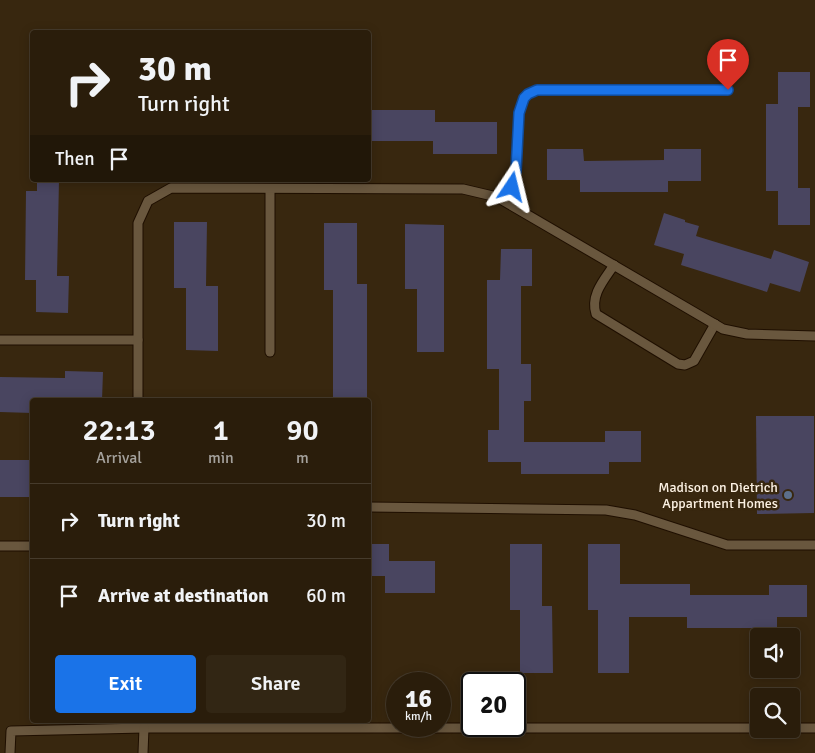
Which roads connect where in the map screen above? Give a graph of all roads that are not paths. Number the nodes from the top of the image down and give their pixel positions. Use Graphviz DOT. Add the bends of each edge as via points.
graph roads {
  1 [pos="728,90"];
  2 [pos="270,189"];
  3 [pos="508,203"];
  4 [pos="614,265"];
  5 [pos="715,324"];
  6 [pos="815,336"];
  7 [pos="0,340"];
  8 [pos="138,340"];
  9 [pos="270,352"];
  10 [pos="138,398"];
  11 [pos="371,507"];
  12 [pos="815,545"];
  13 [pos="0,546"];
  14 [pos="30,546"];
  15 [pos="144,728"];
  16 [pos="750,728"];
  17 [pos="800,728"];
  18 [pos="815,728"];
  19 [pos="10,753"];
  20 [pos="143,753"];
  1 -- 3 [label="lane" via="537,90 528,94 519,113 516,171"];
  2 -- 3 [label="lane" via="463,190 497,197"];
  2 -- 8 [label="lane" via="172,188 148,202 138,222"];
  2 -- 9 [label="lane"];
  3 -- 4 [label="lane"];
  4 -- 5 [label="lane"];
  4 -- 5 [label="lane" via="594,297 596,314 678,364 694,361"];
  5 -- 6 [label="lane" via="747,334"];
  7 -- 8 [label="lane"];
  8 -- 10 [label="lane"];
  11 -- 12 [label="lane" via="606,510 635,515 727,545"];
  13 -- 14 [label="lane"];
  15 -- 16 [label="lane"];
  15 -- 19 [label="lane" via="11,731"];
  15 -- 20 [label="lane"];
  17 -- 18 [label="lane"];
}
